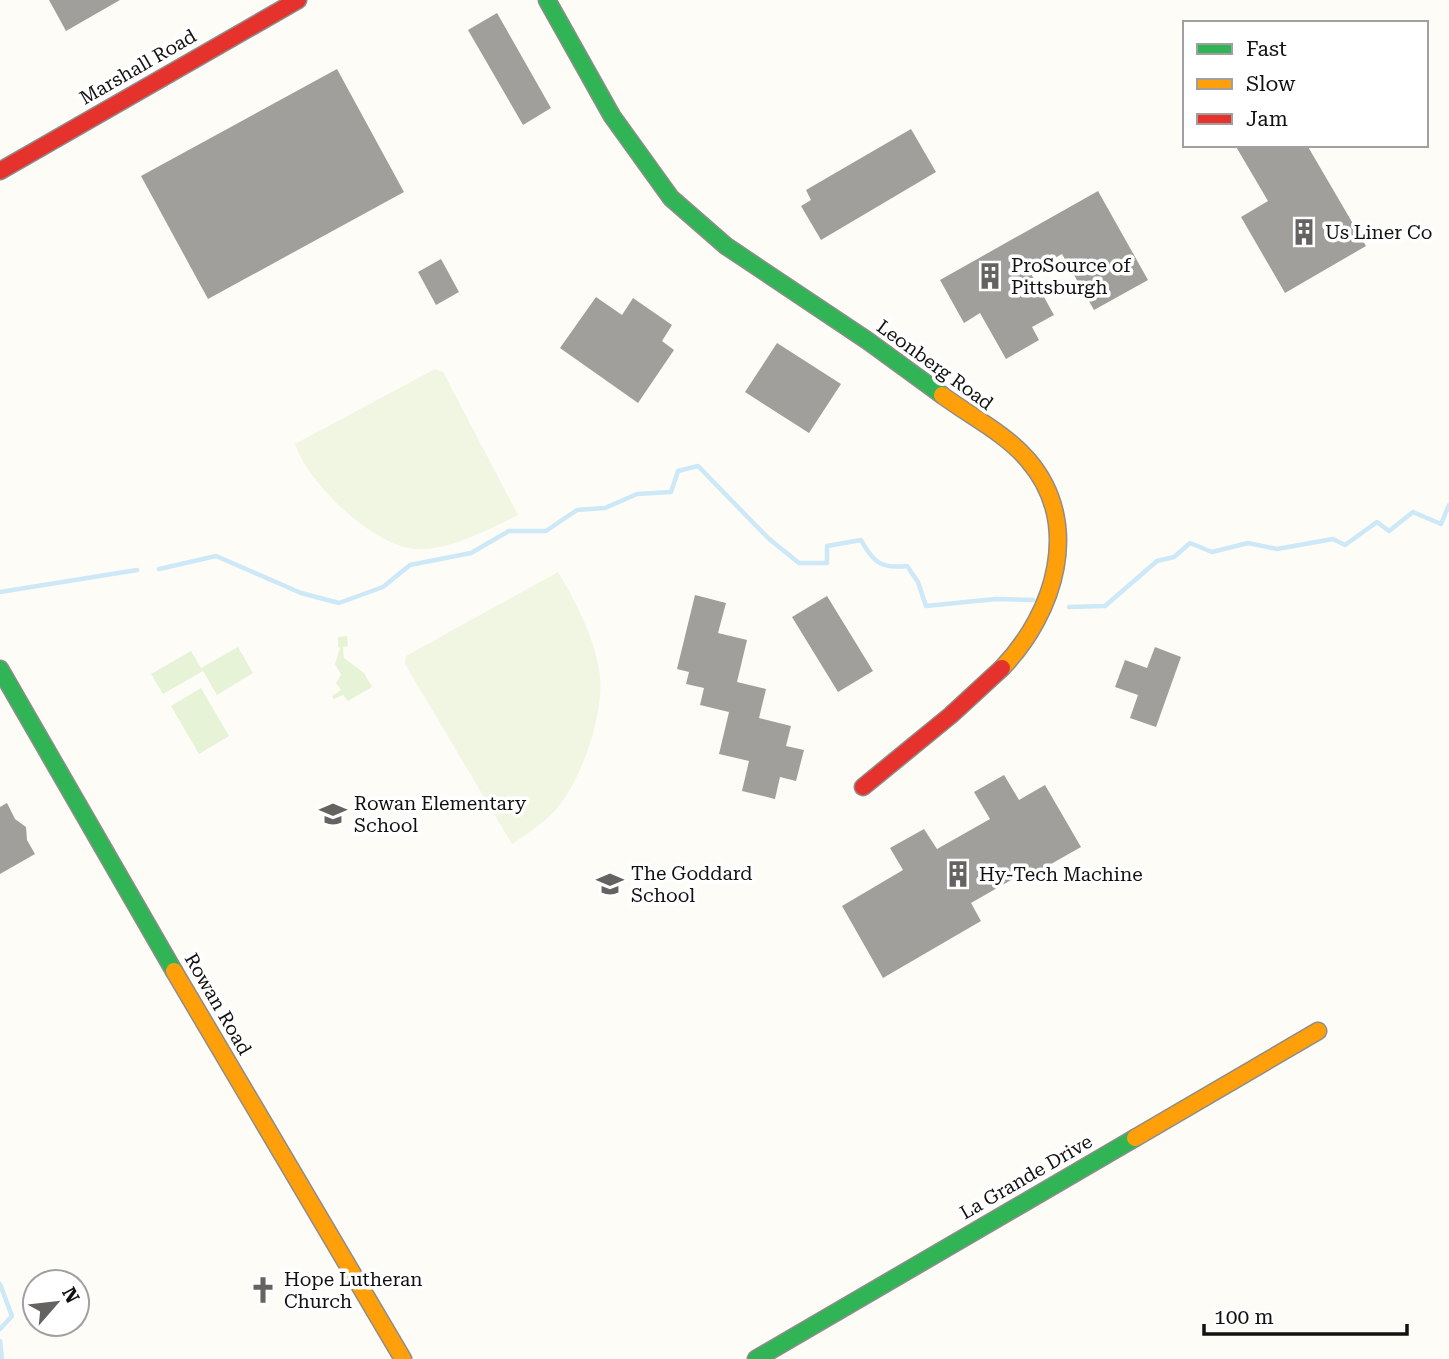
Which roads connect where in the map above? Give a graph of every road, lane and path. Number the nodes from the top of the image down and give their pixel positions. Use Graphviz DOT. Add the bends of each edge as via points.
graph roads {
  1 [pos="298,0"];
  2 [pos="547,0"];
  3 [pos="0,171"];
  4 [pos="0,669"];
  5 [pos="863,787"];
  6 [pos="1318,1031"];
  7 [pos="403,1359"];
  8 [pos="755,1359"];
  1 -- 3 [label="street, Marshall Road"];
  2 -- 5 [label="street, Leonberg Road" via="637,154 676,204 750,264 930,385 1028,460 1049,498 1058,565 1048,605 1029,637 990,679"];
  4 -- 7 [label="street, Rowan Road"];
  6 -- 8 [label="street, La Grande Drive"];
}
